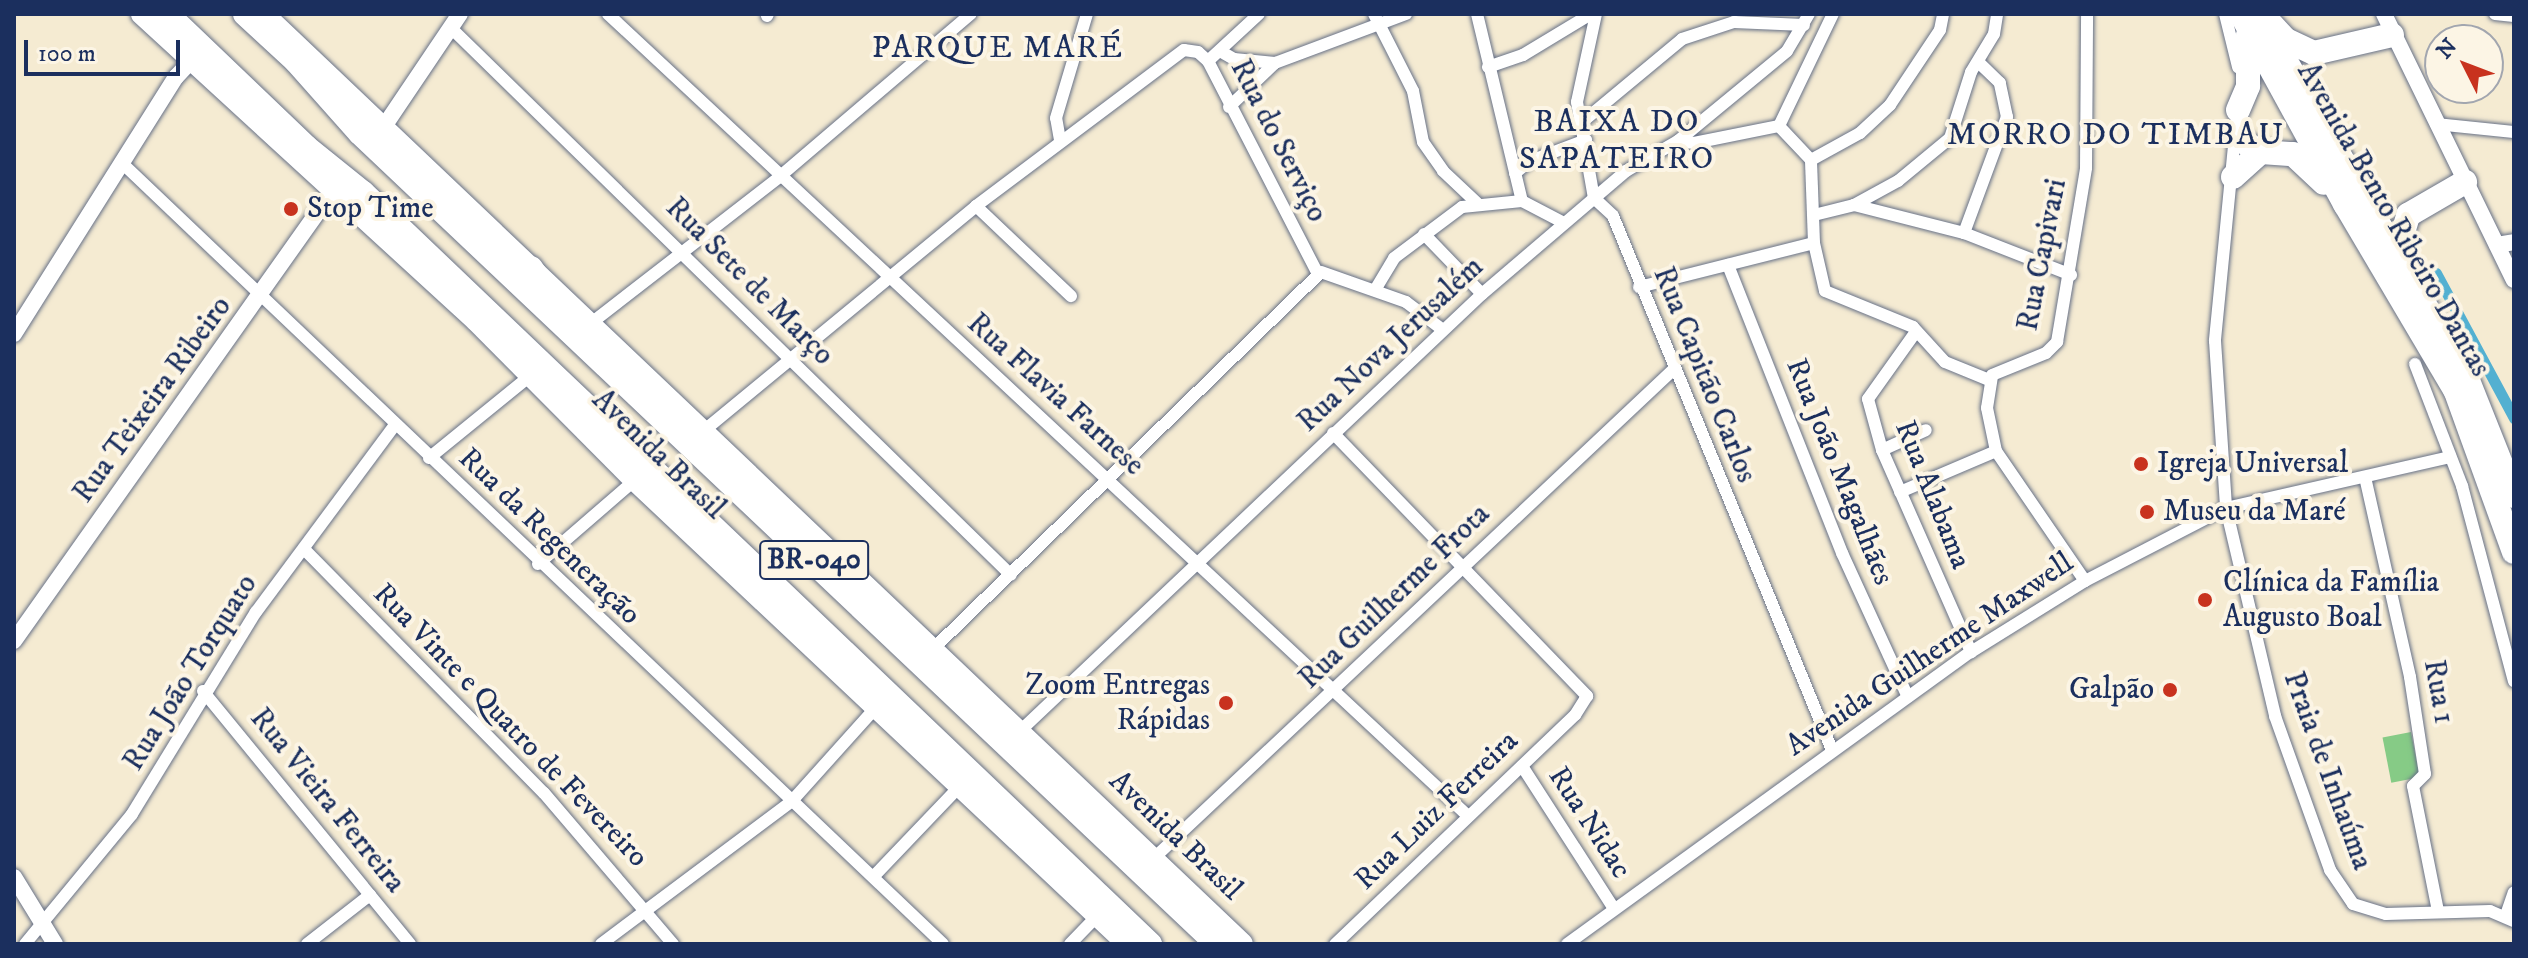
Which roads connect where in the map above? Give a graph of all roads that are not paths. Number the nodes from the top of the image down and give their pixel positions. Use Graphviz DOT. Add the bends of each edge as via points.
graph roads {
  1 [pos="142,14"];
  2 [pos="167,14"];
  3 [pos="245,14"];
  4 [pos="263,14"];
  5 [pos="608,14"];
  6 [pos="971,14"];
  7 [pos="1087,14"];
  8 [pos="1259,14"];
  9 [pos="1406,14"];
  10 [pos="1477,14"];
  11 [pos="1594,14"];
  12 [pos="1833,14"];
  13 [pos="1943,14"];
  14 [pos="1997,14"];
  15 [pos="2087,14"];
  16 [pos="2225,14"];
  17 [pos="2496,14"];
  18 [pos="2514,16"];
  19 [pos="2253,18"];
  20 [pos="1375,19"];
  21 [pos="1806,20"];
  22 [pos="455,21"];
  23 [pos="2388,25"];
  24 [pos="1220,51"];
  25 [pos="192,60"];
  26 [pos="1208,61"];
  27 [pos="1275,63"];
  28 [pos="1979,63"];
  29 [pos="1488,67"];
  30 [pos="1229,107"];
  31 [pos="2238,110"];
  32 [pos="1581,123"];
  33 [pos="2436,124"];
  34 [pos="1779,126"];
  35 [pos="383,128"];
  36 [pos="2514,132"];
  37 [pos="2236,138"];
  38 [pos="1060,140"];
  39 [pos="1586,140"];
  40 [pos="1678,141"];
  41 [pos="2261,152"];
  42 [pos="1811,160"];
  43 [pos="122,163"];
  44 [pos="1515,173"];
  45 [pos="2233,177"];
  46 [pos="778,178"];
  47 [pos="2465,182"];
  48 [pos="334,189"];
  49 [pos="1594,198"];
  50 [pos="1522,201"];
  51 [pos="1478,204"];
  52 [pos="2345,204"];
  53 [pos="1854,205"];
  54 [pos="976,206"];
  55 [pos="1814,215"];
  56 [pos="1564,223"];
  57 [pos="1964,233"];
  58 [pos="1424,234"];
  59 [pos="1814,243"];
  60 [pos="2506,243"];
  61 [pos="2397,252"];
  62 [pos="683,254"];
  63 [pos="1728,265"];
  64 [pos="531,268"];
  65 [pos="1320,273"];
  66 [pos="2071,275"];
  67 [pos="886,278"];
  68 [pos="2514,280"];
  69 [pos="1639,287"];
  70 [pos="1375,290"];
  71 [pos="1482,294"];
  72 [pos="1071,296"];
  73 [pos="263,297"];
  74 [pos="477,321"];
  75 [pos="1443,330"];
  76 [pos="1915,333"];
  77 [pos="14,334"];
  78 [pos="587,334"];
  79 [pos="788,357"];
  80 [pos="2415,364"];
  81 [pos="1672,371"];
  82 [pos="531,375"];
  83 [pos="1989,380"];
  84 [pos="395,425"];
  85 [pos="1926,430"];
  86 [pos="701,433"];
  87 [pos="1333,433"];
  88 [pos="1882,450"];
  89 [pos="1996,451"];
  90 [pos="2450,457"];
  91 [pos="429,458"];
  92 [pos="2365,477"];
  93 [pos="635,480"];
  94 [pos="1110,480"];
  95 [pos="1900,492"];
  96 [pos="2514,496"];
  97 [pos="2226,508"];
  98 [pos="304,549"];
  99 [pos="2514,552"];
  100 [pos="1198,563"];
  101 [pos="538,564"];
  102 [pos="1466,566"];
  103 [pos="1011,575"];
  104 [pos="762,576"];
  105 [pos="2085,581"];
  106 [pos="14,641"];
  107 [pos="932,650"];
  108 [pos="1971,652"];
  109 [pos="2514,681"];
  110 [pos="1336,690"];
  111 [pos="203,691"];
  112 [pos="1908,697"];
  113 [pos="878,705"];
  114 [pos="1019,732"];
  115 [pos="1832,750"];
  116 [pos="1522,766"];
  117 [pos="961,785"];
  118 [pos="791,802"];
  119 [pos="1467,815"];
  120 [pos="1153,859"];
  121 [pos="874,876"];
  122 [pos="14,877"];
  123 [pos="2514,892"];
  124 [pos="370,895"];
  125 [pos="647,907"];
  126 [pos="1613,907"];
  127 [pos="2438,911"];
  128 [pos="1098,915"];
  129 [pos="42,918"];
  130 [pos="2510,918"];
  131 [pos="1592,924"];
  132 [pos="1140,941"];
  133 [pos="25,944"];
  134 [pos="55,944"];
  135 [pos="307,944"];
  136 [pos="410,944"];
  137 [pos="601,944"];
  138 [pos="673,944"];
  139 [pos="943,944"];
  140 [pos="1070,944"];
  141 [pos="1217,944"];
  142 [pos="1242,944"];
  143 [pos="1335,944"];
  144 [pos="1567,944"];
  145 [pos="1583,944"];
  1 -- 25 [label="highway, Avenida Brasil"];
  2 -- 104 [label="highway, Avenida Brasil / BR-040" via="306,147 363,193"];
  3 -- 78 [label="highway, Avenida Brasil / BR-040" via="296,61 360,133"];
  4 -- 35 [label="highway"];
  5 -- 46 [label="street, Rua Flavia Farnese" via="652,50"];
  6 -- 46 [label="street"];
  7 -- 38 [label="street" via="1056,118"];
  8 -- 24 [label="street"];
  9 -- 20 [label="street"];
  10 -- 29 [label="street"];
  11 -- 29 [label="street" via="1523,55"];
  11 -- 32 [label="street, Rua Capitão Carlos" via="1577,102"];
  12 -- 34 [label="street"];
  13 -- 42 [label="street" via="1940,30 1890,105 1860,133"];
  14 -- 28 [label="street" via="1994,34"];
  15 -- 66 [label="street, Rua Capivari" via="2088,142"];
  16 -- 31 [label="street, Praia de Inhaúma" via="2238,59"];
  17 -- 18 [label="street"];
  19 -- 23 [label="highway" via="2314,53"];
  19 -- 31 [label="highway" via="2248,86"];
  19 -- 52 [label="highway, Avenida Bento Ribeiro Dantas"];
  19 -- 61 [label="highway, Avenida Bento Ribeiro Dantas"];
  20 -- 27 [label="street"];
  20 -- 51 [label="street" via="1413,91 1423,142 1443,171"];
  21 -- 32 [label="street" via="1734,22 1682,39"];
  21 -- 40 [label="street, Rua Nova Jerusalém" via="1787,51"];
  22 -- 35 [label="street"];
  22 -- 62 [label="street, Rua Sete de Março"];
  23 -- 33 [label="street"];
  24 -- 26 [label="street"];
  24 -- 27 [label="street" via="1234,59"];
  25 -- 43 [label="street"];
  25 -- 48 [label="highway, Avenida Brasil"];
  26 -- 30 [label="street, Rua do Serviço"];
  26 -- 38 [label="street, Rua do Serviço" via="1198,52 1178,53"];
  27 -- 30 [label="street" via="1246,85"];
  28 -- 53 [label="street" via="1950,138 1898,181"];
  28 -- 57 [label="street" via="2000,83 2007,117"];
  29 -- 44 [label="street"];
  30 -- 65 [label="street, Rua do Serviço"];
  31 -- 37 [label="street, Praia de Inhaúma"];
  32 -- 39 [label="street, Rua Capitão Carlos"];
  33 -- 36 [label="street"];
  33 -- 47 [label="street"];
  34 -- 40 [label="street" via="1694,143"];
  34 -- 42 [label="street"];
  35 -- 64 [label="highway"];
  37 -- 41 [label="highway"];
  37 -- 45 [label="street, Praia de Inhaúma"];
  38 -- 54 [label="street"];
  39 -- 44 [label="street" via="1530,161"];
  39 -- 49 [label="street, Rua Capitão Carlos"];
  40 -- 49 [label="street, Rua Nova Jerusalém" via="1655,150"];
  41 -- 45 [label="highway"];
  41 -- 52 [label="highway" via="2293,154"];
  42 -- 55 [label="street"];
  43 -- 73 [label="street, Rua da Regeneração"];
  43 -- 77 [label="street"];
  44 -- 50 [label="street"];
  45 -- 97 [label="street, Praia de Inhaúma" via="2215,341"];
  46 -- 62 [label="street"];
  46 -- 67 [label="street, Rua Flavia Farnese"];
  47 -- 60 [label="street"];
  47 -- 61 [label="highway" via="2408,215"];
  48 -- 73 [label="street, Rua Teixeira Ribeiro"];
  48 -- 74 [label="highway, Avenida Brasil"];
  49 -- 56 [label="street, Rua Nova Jerusalém"];
  49 -- 69 [label="street, Rua Capitão Carlos" via="1613,216"];
  50 -- 51 [label="street"];
  50 -- 56 [label="street"];
  51 -- 58 [label="street" via="1462,207"];
  52 -- 99 [label="highway, Avenida Bento Ribeiro Dantas" via="2456,392"];
  53 -- 55 [label="street"];
  53 -- 57 [label="street"];
  54 -- 67 [label="street"];
  54 -- 72 [label="street"];
  55 -- 59 [label="street"];
  56 -- 71 [label="street, Rua Nova Jerusalém"];
  57 -- 66 [label="street"];
  58 -- 70 [label="street" via="1394,258"];
  58 -- 71 [label="street"];
  59 -- 63 [label="street"];
  59 -- 76 [label="street" via="1825,291 1857,300 1873,313 1913,327"];
  60 -- 68 [label="street"];
  61 -- 96 [label="highway, Avenida Bento Ribeiro Dantas" via="2472,388"];
  62 -- 78 [label="street"];
  62 -- 79 [label="street, Rua Sete de Março"];
  63 -- 69 [label="street"];
  63 -- 112 [label="street, Rua João Magalhães" via="1842,553"];
  64 -- 78 [label="highway"];
  65 -- 70 [label="street"];
  65 -- 94 [label="street"];
  66 -- 83 [label="street, Rua Capivari" via="2054,349"];
  67 -- 79 [label="street"];
  67 -- 94 [label="street, Rua Flavia Farnese"];
  69 -- 81 [label="street, Rua Capitão Carlos"];
  70 -- 75 [label="street" via="1424,311"];
  71 -- 75 [label="street, Rua Nova Jerusalém"];
  73 -- 84 [label="street, Rua da Regeneração"];
  73 -- 106 [label="street, Rua Teixeira Ribeiro"];
  74 -- 82 [label="highway, Avenida Brasil"];
  74 -- 104 [label="highway" via="507,343 736,559"];
  75 -- 87 [label="street, Rua Nova Jerusalém"];
  76 -- 83 [label="street" via="1945,362"];
  76 -- 88 [label="street, Rua Alabama" via="1868,399"];
  78 -- 86 [label="highway, Avenida Brasil"];
  78 -- 141 [label="highway, Avenida Brasil / BR-040"];
  79 -- 86 [label="street"];
  79 -- 103 [label="street, Rua Sete de Março"];
  80 -- 90 [label="street"];
  81 -- 102 [label="street, Rua Guilherme Frota"];
  81 -- 115 [label="street, Rua Capitão Carlos"];
  82 -- 91 [label="street"];
  82 -- 93 [label="highway, Avenida Brasil"];
  83 -- 89 [label="street" via="1988,420"];
  84 -- 91 [label="street, Rua da Regeneração"];
  84 -- 98 [label="street, Rua João Torquato"];
  85 -- 88 [label="street"];
  86 -- 107 [label="highway, Avenida Brasil"];
  87 -- 100 [label="street, Rua Nova Jerusalém"];
  87 -- 102 [label="street"];
  88 -- 95 [label="street, Rua Alabama"];
  89 -- 95 [label="street"];
  89 -- 105 [label="street"];
  90 -- 92 [label="street, Avenida Guilherme Maxwell"];
  90 -- 109 [label="street" via="2486,562"];
  91 -- 101 [label="street, Rua da Regeneração"];
  92 -- 97 [label="street, Avenida Guilherme Maxwell"];
  92 -- 127 [label="street, Rua 1" via="2410,677 2425,774 2413,786"];
  93 -- 101 [label="street"];
  93 -- 113 [label="highway, Avenida Brasil"];
  94 -- 100 [label="street, Rua Flavia Farnese"];
  94 -- 103 [label="street"];
  95 -- 108 [label="street, Rua Alabama"];
  97 -- 105 [label="street, Avenida Guilherme Maxwell"];
  97 -- 127 [label="street, Praia de Inhaúma" via="2275,716 2336,884 2365,911"];
  98 -- 111 [label="street, Rua João Torquato"];
  98 -- 125 [label="street, Rua Vinte e Quatro de Fevereiro" via="544,793"];
  100 -- 110 [label="street, Rua Flavia Farnese"];
  100 -- 114 [label="street, Rua Nova Jerusalém"];
  101 -- 118 [label="street, Rua da Regeneração"];
  102 -- 110 [label="street, Rua Guilherme Frota"];
  102 -- 116 [label="street, Rua Luiz Ferreira" via="1582,686 1587,701"];
  103 -- 107 [label="street"];
  104 -- 132 [label="highway, Avenida Brasil / BR-040"];
  105 -- 108 [label="street, Avenida Guilherme Maxwell"];
  107 -- 114 [label="highway, Avenida Brasil"];
  108 -- 112 [label="street, Avenida Guilherme Maxwell"];
  110 -- 119 [label="street, Rua Flavia Farnese"];
  110 -- 120 [label="street, Rua Guilherme Frota"];
  111 -- 124 [label="street, Rua Vieira Ferreira"];
  111 -- 129 [label="street, Rua João Torquato" via="132,814"];
  112 -- 115 [label="street, Avenida Guilherme Maxwell"];
  113 -- 117 [label="highway, Avenida Brasil"];
  113 -- 118 [label="street"];
  114 -- 120 [label="highway, Avenida Brasil"];
  115 -- 126 [label="street, Avenida Guilherme Maxwell"];
  116 -- 119 [label="street, Rua Luiz Ferreira"];
  116 -- 126 [label="street, Rua Nidac"];
  117 -- 121 [label="street"];
  117 -- 128 [label="highway, Avenida Brasil"];
  118 -- 121 [label="street, Rua da Regeneração"];
  118 -- 125 [label="street"];
  119 -- 143 [label="street, Rua Luiz Ferreira"];
  120 -- 142 [label="highway, Avenida Brasil"];
  121 -- 139 [label="street, Rua da Regeneração"];
  122 -- 129 [label="street"];
  123 -- 130 [label="street"];
  124 -- 135 [label="street"];
  124 -- 136 [label="street, Rua Vieira Ferreira"];
  125 -- 137 [label="street"];
  125 -- 138 [label="street, Rua Vinte e Quatro de Fevereiro"];
  126 -- 131 [label="street, Avenida Guilherme Maxwell"];
  127 -- 130 [label="street, Praia de Inhaúma"];
  128 -- 132 [label="highway, Avenida Brasil"];
  128 -- 140 [label="street"];
  129 -- 133 [label="street, Rua João Torquato"];
  129 -- 134 [label="street"];
  131 -- 144 [label="street, Avenida Guilherme Maxwell"];
  131 -- 145 [label="street"];
}
